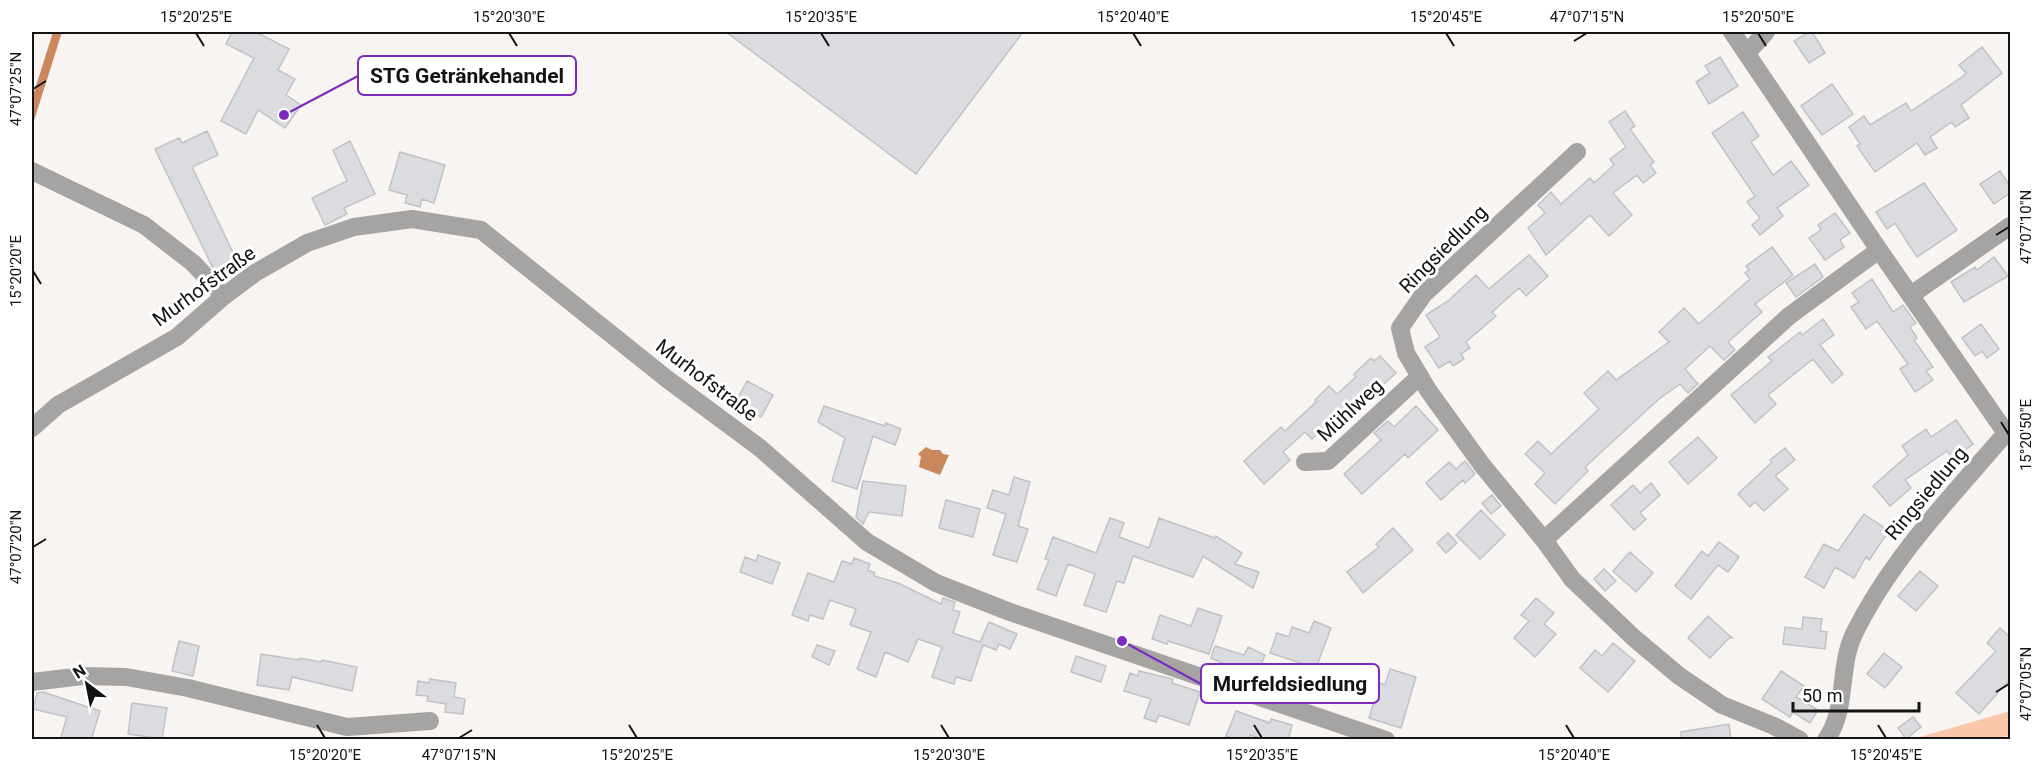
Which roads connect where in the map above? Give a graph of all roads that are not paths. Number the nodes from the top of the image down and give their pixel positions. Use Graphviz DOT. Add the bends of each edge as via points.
graph roads {
  1 [pos="1732,32"];
  2 [pos="1766,32"];
  3 [pos="1747,53"];
  4 [pos="1577,152"];
  5 [pos="32,171"];
  6 [pos="2010,226"];
  7 [pos="1879,250"];
  8 [pos="1911,295"];
  9 [pos="224,296"];
  10 [pos="1420,376"];
  11 [pos="32,428"];
  12 [pos="2008,436"];
  13 [pos="1305,462"];
  14 [pos="1544,540"];
  15 [pos="32,682"];
  16 [pos="430,721"];
  17 [pos="1386,740"];
  18 [pos="1800,740"];
  19 [pos="1826,740"];
  1 -- 3 [label="street, Ringsiedlung"];
  2 -- 3 [label="street"];
  3 -- 7 [label="street, Ringsiedlung"];
  4 -- 10 [label="street, Ringsiedlung" via="1423,295 1400,328 1406,353"];
  5 -- 9 [label="street" via="144,225 193,263"];
  6 -- 8 [label="street"];
  7 -- 8 [label="street, Ringsiedlung"];
  7 -- 14 [label="street" via="1789,316"];
  8 -- 12 [label="street, Ringsiedlung"];
  9 -- 11 [label="street, Murhofstraße" via="177,337 58,405"];
  9 -- 17 [label="street, Murhofstraße" via="307,243 354,226 412,219 481,230 760,448 867,542 936,583 1010,612"];
  10 -- 13 [label="street, Mühlweg" via="1328,461"];
  10 -- 14 [label="street, Ringsiedlung" via="1482,465"];
  12 -- 19 [label="street, Ringsiedlung" via="1911,546 1863,615 1847,651 1836,722"];
  14 -- 18 [label="street, Ringsiedlung" via="1572,579 1678,675 1722,705"];
  15 -- 16 [label="street" via="83,676 126,677 188,688 346,727"];
}
